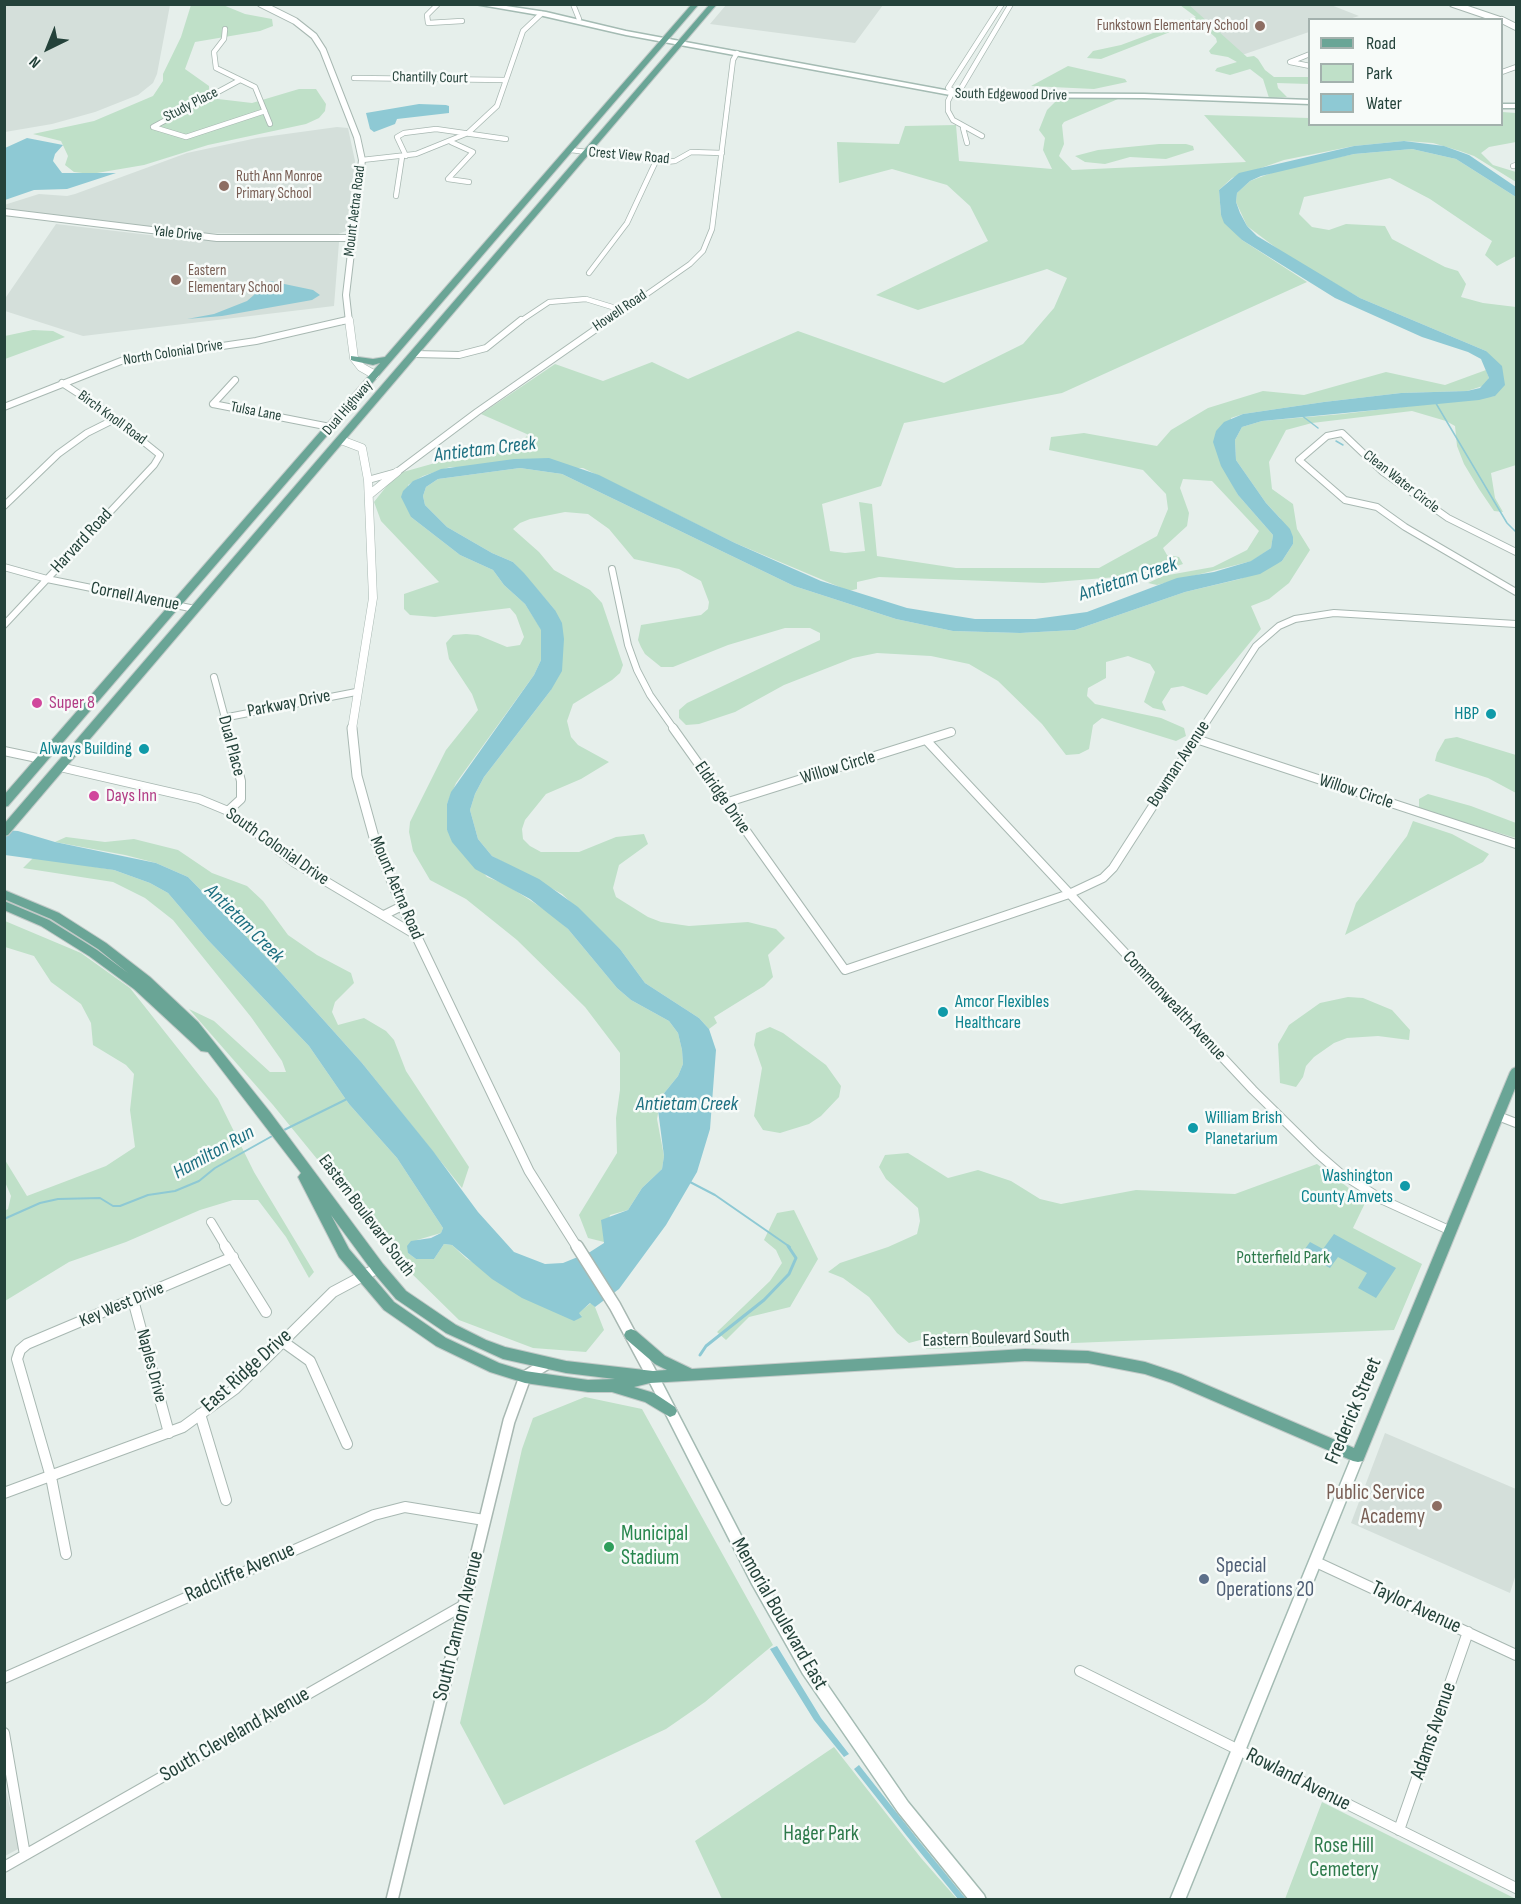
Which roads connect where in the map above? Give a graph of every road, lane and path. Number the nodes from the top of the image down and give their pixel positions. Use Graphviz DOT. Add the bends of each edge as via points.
graph roads {
  1 [pos="261,4"];
  2 [pos="438,4"];
  3 [pos="478,4"];
  4 [pos="573,4"];
  5 [pos="696,4"];
  6 [pos="714,4"];
  7 [pos="1002,4"];
  8 [pos="1011,4"];
  9 [pos="1453,4"];
  10 [pos="507,6"];
  11 [pos="541,14"];
  12 [pos="995,16"];
  13 [pos="1004,17"];
  14 [pos="1495,18"];
  15 [pos="579,19"];
  16 [pos="462,21"];
  17 [pos="1505,24"];
  18 [pos="1516,27"];
  19 [pos="225,29"];
  20 [pos="666,40"];
  21 [pos="682,43"];
  22 [pos="737,53"];
  23 [pos="1308,55"];
  24 [pos="1308,66"];
  25 [pos="354,78"];
  26 [pos="240,80"];
  27 [pos="506,80"];
  28 [pos="952,93"];
  29 [pos="1308,102"];
  30 [pos="265,111"];
  31 [pos="270,124"];
  32 [pos="962,127"];
  33 [pos="468,133"];
  34 [pos="981,136"];
  35 [pos="506,139"];
  36 [pos="451,142"];
  37 [pos="967,143"];
  38 [pos="571,150"];
  39 [pos="587,152"];
  40 [pos="722,153"];
  41 [pos="404,156"];
  42 [pos="362,160"];
  43 [pos="656,161"];
  44 [pos="469,182"];
  45 [pos="396,196"];
  46 [pos="4,212"];
  47 [pos="353,238"];
  48 [pos="589,273"];
  49 [pos="444,296"];
  50 [pos="622,310"];
  51 [pos="348,320"];
  52 [pos="415,354"];
  53 [pos="354,358"];
  54 [pos="389,359"];
  55 [pos="375,375"];
  56 [pos="235,380"];
  57 [pos="62,383"];
  58 [pos="4,407"];
  59 [pos="115,419"];
  60 [pos="331,426"];
  61 [pos="353,426"];
  62 [pos="341,440"];
  63 [pos="315,445"];
  64 [pos="333,448"];
  65 [pos="160,455"];
  66 [pos="397,472"];
  67 [pos="368,480"];
  68 [pos="369,495"];
  69 [pos="4,506"];
  70 [pos="1516,552"];
  71 [pos="4,567"];
  72 [pos="612,569"];
  73 [pos="47,579"];
  74 [pos="1516,592"];
  75 [pos="175,605"];
  76 [pos="195,609"];
  77 [pos="1516,624"];
  78 [pos="4,626"];
  79 [pos="214,676"];
  80 [pos="356,692"];
  81 [pos="223,717"];
  82 [pos="951,732"];
  83 [pos="1196,739"];
  84 [pos="927,741"];
  85 [pos="4,751"];
  86 [pos="42,759"];
  87 [pos="60,766"];
  88 [pos="4,803"];
  89 [pos="725,803"];
  90 [pos="228,811"];
  91 [pos="4,832"];
  92 [pos="1516,844"];
  93 [pos="4,894"];
  94 [pos="1070,894"];
  95 [pos="4,905"];
  96 [pos="402,906"];
  97 [pos="384,915"];
  98 [pos="416,935"];
  99 [pos="121,967"];
  100 [pos="844,970"];
  101 [pos="1516,1072"];
  102 [pos="1498,1116"];
  103 [pos="1516,1123"];
  104 [pos="289,1147"];
  105 [pos="211,1222"];
  106 [pos="1451,1231"];
  107 [pos="233,1257"];
  108 [pos="378,1268"];
  109 [pos="362,1276"];
  110 [pos="133,1300"];
  111 [pos="615,1306"];
  112 [pos="266,1312"];
  113 [pos="631,1335"];
  114 [pos="282,1341"];
  115 [pos="546,1364"];
  116 [pos="691,1375"];
  117 [pos="525,1377"];
  118 [pos="653,1377"];
  119 [pos="610,1386"];
  120 [pos="670,1411"];
  121 [pos="200,1414"];
  122 [pos="169,1432"];
  123 [pos="347,1444"];
  124 [pos="1358,1456"];
  125 [pos="51,1477"];
  126 [pos="4,1493"];
  127 [pos="226,1500"];
  128 [pos="484,1520"];
  129 [pos="66,1554"];
  130 [pos="1316,1562"];
  131 [pos="465,1605"];
  132 [pos="1468,1632"];
  133 [pos="1516,1654"];
  134 [pos="1080,1671"];
  135 [pos="4,1678"];
  136 [pos="4,1733"];
  137 [pos="1238,1750"];
  138 [pos="1399,1830"];
  139 [pos="25,1854"];
  140 [pos="4,1867"];
  141 [pos="1516,1886"];
  142 [pos="392,1899"];
  143 [pos="980,1899"];
  144 [pos="1177,1899"];
  1 -- 42 [label="street, Mount Aetna Road" via="301,25 319,42 357,136"];
  2 -- 16 [label="street" via="427,15 428,23"];
  3 -- 10 [label="main road"];
  4 -- 15 [label="street"];
  5 -- 20 [label="main road, Dual Highway"];
  6 -- 21 [label="main road, Dual Highway"];
  7 -- 12 [label="street"];
  8 -- 13 [label="street"];
  9 -- 14 [label="street"];
  10 -- 11 [label="main road"];
  11 -- 15 [label="main road"];
  11 -- 20 [label="main road"];
  11 -- 27 [label="street" via="523,31"];
  12 -- 13 [label="street"];
  12 -- 28 [label="street" via="948,88"];
  13 -- 28 [label="street" via="960,90"];
  15 -- 20 [label="main road"];
  17 -- 18 [label="street"];
  19 -- 26 [label="street" via="224,39 214,52 216,67"];
  20 -- 21 [label="main road, South Edgewood Drive"];
  20 -- 38 [label="main road, Dual Highway"];
  21 -- 22 [label="main road, South Edgewood Drive"];
  21 -- 39 [label="main road, Dual Highway"];
  22 -- 28 [label="main road, South Edgewood Drive"];
  22 -- 40 [label="street, Howell Road"];
  23 -- 24 [label="street" via="1290,62"];
  25 -- 27 [label="street, Chantilly Court"];
  26 -- 30 [label="street" via="256,88"];
  26 -- 30 [label="street, Study Place" via="153,127 186,137"];
  27 -- 33 [label="street" via="497,106"];
  28 -- 29 [label="main road, South Edgewood Drive" via="990,97 1144,96"];
  28 -- 32 [label="street" via="948,111"];
  30 -- 31 [label="street"];
  32 -- 34 [label="street"];
  32 -- 37 [label="street" via="968,136"];
  33 -- 35 [label="street"];
  33 -- 36 [label="street"];
  33 -- 41 [label="street" via="436,129 400,134 397,137"];
  36 -- 41 [label="street"];
  36 -- 44 [label="street" via="473,152 448,179"];
  38 -- 39 [label="street, Crest View Road"];
  38 -- 49 [label="main road, Dual Highway"];
  39 -- 43 [label="street, Crest View Road"];
  39 -- 52 [label="main road, Dual Highway"];
  40 -- 43 [label="street, Crest View Road" via="691,152 675,161"];
  40 -- 50 [label="street, Howell Road" via="707,246 690,264"];
  41 -- 42 [label="street"];
  41 -- 45 [label="street"];
  42 -- 47 [label="street, Mount Aetna Road"];
  43 -- 48 [label="street" via="627,223"];
  46 -- 47 [label="street, Yale Drive" via="206,237"];
  47 -- 51 [label="street, Mount Aetna Road" via="346,282"];
  49 -- 52 [label="main road" via="444,304 406,348"];
  49 -- 54 [label="main road, Dual Highway"];
  50 -- 52 [label="street" via="586,299 549,302 527,314 486,348 459,355"];
  50 -- 66 [label="street, Howell Road"];
  51 -- 53 [label="street, Mount Aetna Road"];
  51 -- 57 [label="street, North Colonial Drive" via="256,340 121,361"];
  52 -- 61 [label="main road, Dual Highway"];
  53 -- 54 [label="main road" via="373,362"];
  53 -- 55 [label="street"];
  54 -- 55 [label="main road, Dual Highway"];
  55 -- 60 [label="main road, Dual Highway"];
  55 -- 61 [label="main road" via="382,382 356,413"];
  56 -- 60 [label="street, Tulsa Lane" via="213,404"];
  57 -- 58 [label="street, North Colonial Drive"];
  57 -- 59 [label="street, Birch Knoll Road"];
  59 -- 65 [label="street, Birch Knoll Road"];
  59 -- 69 [label="street" via="58,454"];
  60 -- 62 [label="main road" via="333,436"];
  60 -- 63 [label="main road, Dual Highway"];
  61 -- 62 [label="main road, Dual Highway"];
  62 -- 64 [label="main road, Dual Highway"];
  62 -- 67 [label="street, Mount Aetna Road" via="362,448"];
  63 -- 64 [label="main road"];
  63 -- 75 [label="main road, Dual Highway"];
  64 -- 76 [label="main road, Dual Highway"];
  65 -- 73 [label="street, Harvard Road"];
  66 -- 67 [label="street, Howell Road"];
  66 -- 68 [label="street"];
  67 -- 68 [label="street, Mount Aetna Road"];
  68 -- 80 [label="street, Mount Aetna Road" via="373,598"];
  70 -- 74 [label="street, Clean Water Circle" via="1448,518 1383,472 1342,433 1327,436 1299,460 1346,500 1377,507"];
  71 -- 73 [label="street, Cornell Avenue"];
  72 -- 89 [label="street, Eldridge Drive" via="637,670"];
  73 -- 75 [label="street, Cornell Avenue"];
  73 -- 78 [label="street, Harvard Road"];
  75 -- 76 [label="street, Cornell Avenue"];
  75 -- 86 [label="main road, Dual Highway"];
  76 -- 87 [label="main road, Dual Highway"];
  77 -- 83 [label="street, Bowman Avenue" via="1334,613 1295,619 1279,626 1256,646"];
  79 -- 81 [label="street, Dual Place"];
  80 -- 81 [label="street, Parkway Drive"];
  80 -- 96 [label="street, Mount Aetna Road" via="352,730 357,776 375,840"];
  81 -- 90 [label="street, Dual Place" via="242,792 241,799"];
  82 -- 84 [label="street, Willow Circle"];
  83 -- 92 [label="street, Willow Circle"];
  83 -- 94 [label="street, Bowman Avenue" via="1113,868 1103,878"];
  84 -- 89 [label="street, Willow Circle"];
  84 -- 94 [label="street, Commonwealth Avenue"];
  85 -- 86 [label="street"];
  86 -- 88 [label="main road, Dual Highway"];
  87 -- 90 [label="street, South Colonial Drive" via="199,799"];
  87 -- 91 [label="main road, Dual Highway"];
  89 -- 100 [label="street, Eldridge Drive"];
  90 -- 97 [label="street, South Colonial Drive" via="295,863"];
  93 -- 99 [label="main road, Eastern Boulevard South" via="55,916"];
  94 -- 100 [label="street, Bowman Avenue"];
  94 -- 106 [label="street, Commonwealth Avenue" via="1245,1082 1326,1161 1383,1200"];
  95 -- 99 [label="main road, Eastern Boulevard South"];
  96 -- 97 [label="street"];
  96 -- 98 [label="street, Mount Aetna Road"];
  97 -- 98 [label="street, South Colonial Drive"];
  98 -- 111 [label="street, Mount Aetna Road" via="529,1171"];
  99 -- 104 [label="main road, Eastern Boulevard South" via="231,1072"];
  101 -- 102 [label="main road, Frederick Street"];
  102 -- 103 [label="street"];
  102 -- 106 [label="main road, Frederick Street"];
  104 -- 108 [label="main road, Eastern Boulevard South"];
  104 -- 109 [label="main road, Eastern Boulevard South" via="323,1216"];
  105 -- 107 [label="street"];
  106 -- 124 [label="main road, Frederick Street"];
  107 -- 110 [label="street, Key West Drive"];
  107 -- 112 [label="street"];
  108 -- 109 [label="street, East Ridge Drive"];
  108 -- 115 [label="main road, Eastern Boulevard South" via="401,1294 451,1329 503,1353"];
  109 -- 114 [label="street, East Ridge Drive" via="333,1292"];
  109 -- 117 [label="main road, Eastern Boulevard South" via="389,1306 416,1327 470,1357"];
  110 -- 122 [label="street, Naples Drive"];
  110 -- 125 [label="street, Key West Drive" via="20,1350 17,1359"];
  111 -- 113 [label="street, Memorial Boulevard East"];
  113 -- 116 [label="main road" via="660,1360"];
  113 -- 118 [label="street, Memorial Boulevard East"];
  114 -- 121 [label="street, East Ridge Drive" via="235,1389"];
  114 -- 123 [label="street" via="310,1361"];
  115 -- 117 [label="street"];
  115 -- 118 [label="main road, Eastern Boulevard South"];
  116 -- 118 [label="main road, Eastern Boulevard South"];
  116 -- 124 [label="main road, Eastern Boulevard South" via="1014,1356 1088,1357 1176,1378"];
  117 -- 119 [label="main road, Eastern Boulevard South"];
  117 -- 128 [label="street, South Cannon Avenue" via="509,1421"];
  118 -- 119 [label="main road, Eastern Boulevard South"];
  118 -- 120 [label="main road, Memorial Boulevard East"];
  119 -- 120 [label="main road" via="648,1397"];
  120 -- 143 [label="main road, Memorial Boulevard East" via="808,1669 897,1798"];
  121 -- 122 [label="street, East Ridge Drive"];
  121 -- 127 [label="street"];
  122 -- 125 [label="street, East Ridge Drive"];
  124 -- 130 [label="main road, Frederick Street"];
  125 -- 126 [label="street, East Ridge Drive"];
  125 -- 129 [label="street"];
  128 -- 131 [label="street, South Cannon Avenue"];
  128 -- 135 [label="street, Radcliffe Avenue" via="405,1507 374,1515"];
  130 -- 132 [label="street, Taylor Avenue"];
  130 -- 137 [label="main road, Frederick Street"];
  131 -- 139 [label="street, South Cleveland Avenue"];
  131 -- 142 [label="street, South Cannon Avenue"];
  132 -- 133 [label="street, Taylor Avenue"];
  132 -- 138 [label="street, Adams Avenue"];
  134 -- 137 [label="street, Rowland Avenue"];
  136 -- 139 [label="street"];
  137 -- 138 [label="street, Rowland Avenue"];
  137 -- 144 [label="main road, Frederick Street"];
  138 -- 141 [label="street, Rowland Avenue"];
  139 -- 140 [label="street, South Cleveland Avenue"];
}
